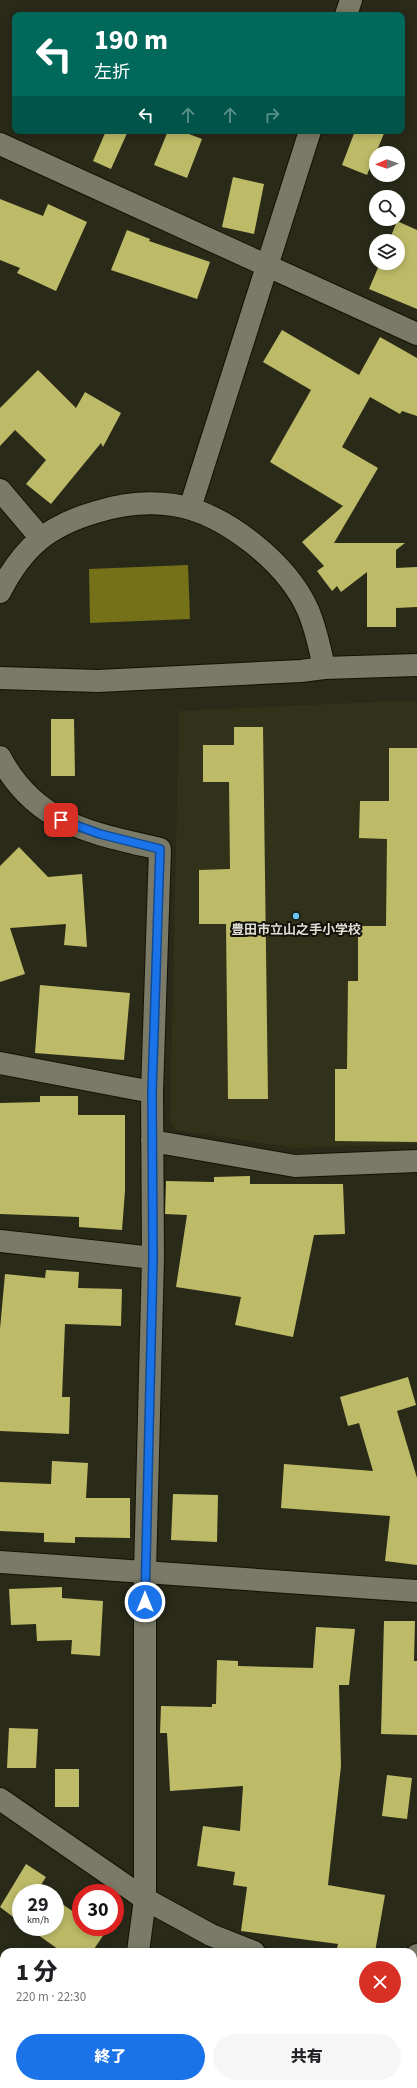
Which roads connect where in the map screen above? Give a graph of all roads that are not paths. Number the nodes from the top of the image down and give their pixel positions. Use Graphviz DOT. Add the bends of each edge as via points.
graph roads {
  1 [pos="351,0"];
  2 [pos="347,12"];
  3 [pos="309,134"];
  4 [pos="0,144"];
  5 [pos="267,267"];
  6 [pos="417,334"];
  7 [pos="0,490"];
  8 [pos="190,508"];
  9 [pos="40,537"];
  10 [pos="0,592"];
  11 [pos="417,665"];
  12 [pos="324,668"];
  13 [pos="0,678"];
  14 [pos="0,757"];
  15 [pos="0,1063"];
  16 [pos="152,1092"];
  17 [pos="152,1141"];
  18 [pos="417,1161"];
  19 [pos="0,1241"];
  20 [pos="153,1258"];
  21 [pos="0,1562"];
  22 [pos="145,1572"];
  23 [pos="417,1591"];
  24 [pos="0,1799"];
  25 [pos="145,1899"];
  26 [pos="139,1948"];
  27 [pos="244,1948"];
  1 -- 2 [label="street"];
  3 -- 5 [label="street"];
  4 -- 5 [label="street"];
  5 -- 6 [label="street"];
  5 -- 8 [label="street"];
  7 -- 9 [label="street"];
  8 -- 9 [label="street" via="156,503 117,506 80,516"];
  8 -- 12 [label="street" via="237,533 282,570 308,609 318,636"];
  9 -- 10 [label="street" via="23,555"];
  11 -- 12 [label="street"];
  12 -- 13 [label="street" via="293,672 98,681"];
  14 -- 16 [label="street" via="19,786 37,806 61,820 100,834 160,849"];
  15 -- 16 [label="street"];
  16 -- 17 [label="street"];
  17 -- 18 [label="street" via="295,1166"];
  17 -- 20 [label="street"];
  19 -- 20 [label="street"];
  20 -- 22 [label="street"];
  21 -- 22 [label="street"];
  22 -- 23 [label="street"];
  22 -- 25 [label="street"];
  24 -- 25 [label="street"];
  25 -- 26 [label="street"];
  25 -- 27 [label="street" via="211,1935"];
}
